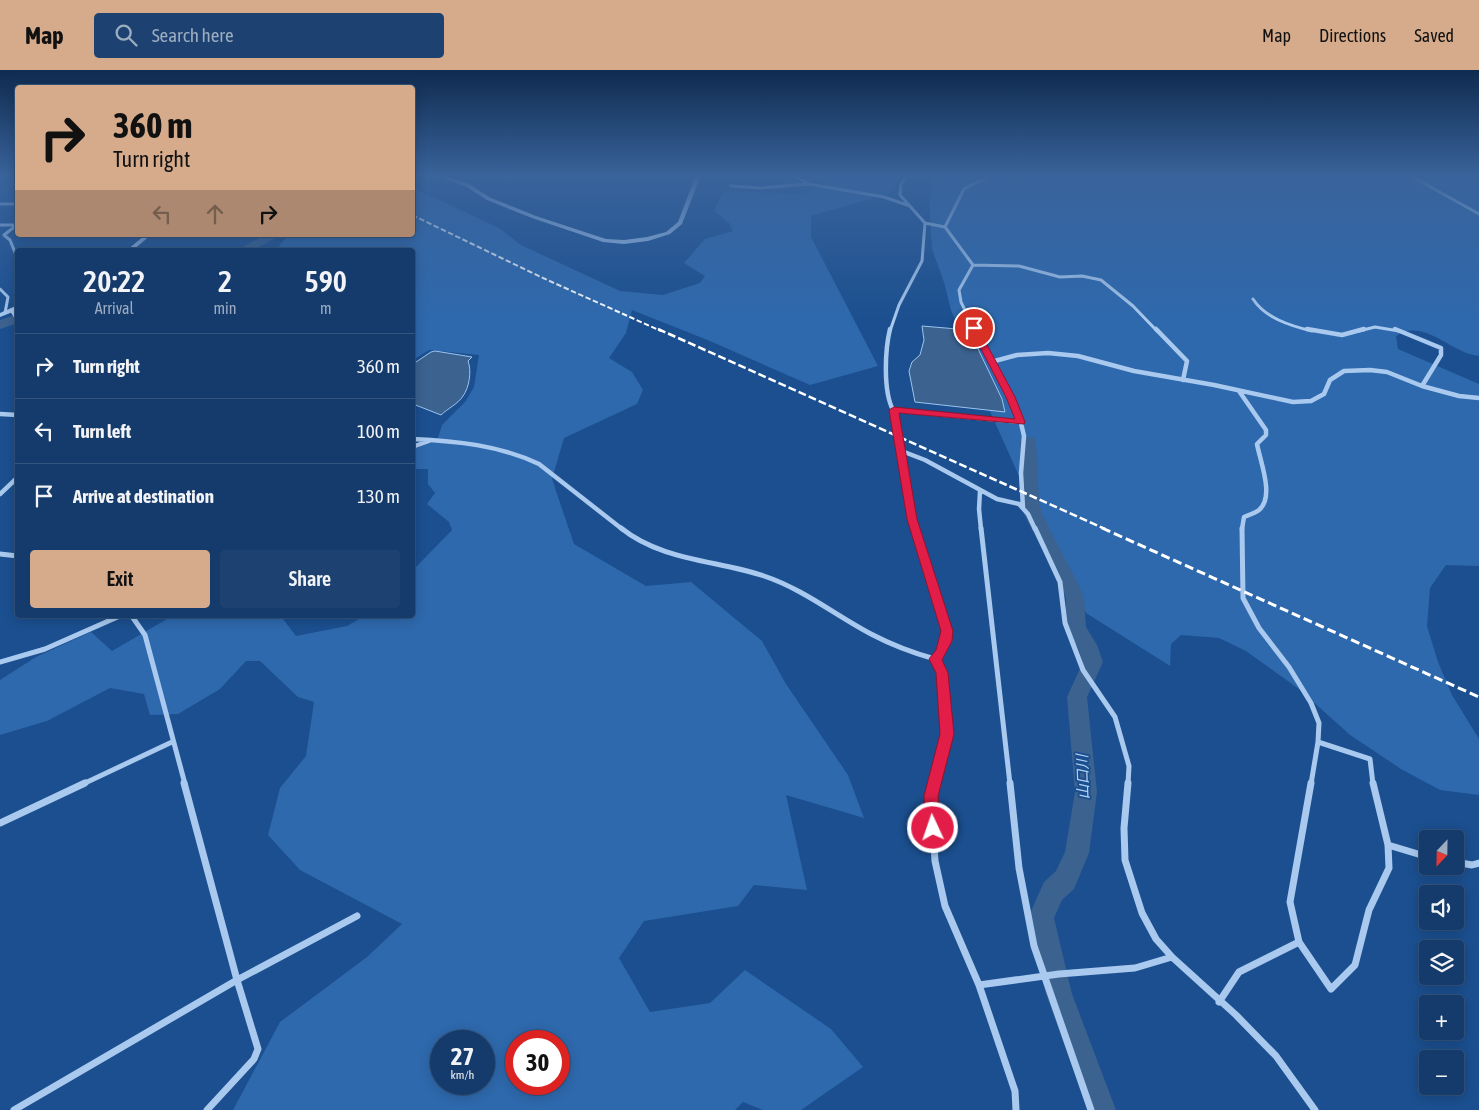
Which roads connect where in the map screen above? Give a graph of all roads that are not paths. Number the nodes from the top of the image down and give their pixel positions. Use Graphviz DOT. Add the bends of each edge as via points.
graph roads {
  1 [pos="925,223"];
  2 [pos="553,224"];
  3 [pos="679,224"];
  4 [pos="928,224"];
  5 [pos="948,224"];
  6 [pos="0,225"];
  7 [pos="15,225"];
  8 [pos="15,226"];
  9 [pos="946,227"];
  10 [pos="2,236"];
  11 [pos="146,237"];
  12 [pos="132,248"];
  13 [pos="15,252"];
  14 [pos="973,265"];
  15 [pos="0,289"];
  16 [pos="1253,299"];
  17 [pos="8,311"];
  18 [pos="991,362"];
  19 [pos="1183,380"];
  20 [pos="1422,386"];
  21 [pos="1239,390"];
  22 [pos="1479,398"];
  23 [pos="894,410"];
  24 [pos="0,414"];
  25 [pos="15,416"];
  26 [pos="1021,422"];
  27 [pos="415,439"];
  28 [pos="435,440"];
  29 [pos="415,446"];
  30 [pos="899,450"];
  31 [pos="15,480"];
  32 [pos="980,491"];
  33 [pos="0,494"];
  34 [pos="1023,511"];
  35 [pos="0,554"];
  36 [pos="15,556"];
  37 [pos="115,618"];
  38 [pos="133,618"];
  39 [pos="935,659"];
  40 [pos="0,662"];
  41 [pos="172,742"];
  42 [pos="1318,742"];
  43 [pos="0,823"];
  44 [pos="1388,845"];
  45 [pos="1419,854"];
  46 [pos="1479,863"];
  47 [pos="1464,864"];
  48 [pos="357,916"];
  49 [pos="1299,942"];
  50 [pos="1172,958"];
  51 [pos="1045,976"];
  52 [pos="237,980"];
  53 [pos="979,985"];
  54 [pos="1219,1002"];
  55 [pos="14,1110"];
  56 [pos="206,1110"];
  57 [pos="1016,1110"];
  58 [pos="1091,1110"];
  59 [pos="1315,1110"];
  1 -- 23 [label="street" via="921,263 892,317 886,342 888,396"];
  2 -- 3 [label="street" via="605,241 624,242 668,233"];
  4 -- 9 [label="street"];
  5 -- 9 [label="street"];
  6 -- 7 [label="street"];
  8 -- 10 [label="street"];
  9 -- 14 [label="street"];
  10 -- 13 [label="street" via="10,240"];
  11 -- 12 [label="street"];
  14 -- 18 [label="street" via="959,290 960,296"];
  14 -- 19 [label="street" via="1019,266 1060,277 1082,276 1100,280 1133,306 1187,360"];
  15 -- 17 [label="street" via="8,297"];
  16 -- 20 [label="street" via="1254,304 1268,313 1312,332 1344,335 1376,327 1441,348 1441,355"];
  18 -- 19 [label="street" via="1017,355 1048,353 1078,356"];
  18 -- 26 [label="street"];
  19 -- 21 [label="street"];
  20 -- 21 [label="street" via="1387,372 1370,370 1344,371 1330,380 1324,394 1311,401 1293,402"];
  20 -- 22 [label="street"];
  21 -- 42 [label="street" via="1266,430 1266,435 1257,444 1267,499 1260,509 1244,517 1240,533 1243,598 1259,628 1311,703 1319,723"];
  23 -- 26 [label="street"];
  23 -- 30 [label="street"];
  24 -- 25 [label="street"];
  26 -- 34 [label="street" via="1024,436"];
  27 -- 28 [label="street"];
  28 -- 29 [label="street"];
  28 -- 39 [label="street" via="528,458 628,534 667,553 764,576 803,593 871,634"];
  30 -- 32 [label="street" via="925,460"];
  30 -- 39 [label="street" via="912,519 947,631 946,641"];
  31 -- 33 [label="street"];
  32 -- 34 [label="street" via="1019,504"];
  32 -- 51 [label="street" via="979,509 1019,868 1034,946"];
  34 -- 50 [label="street" via="1028,514 1060,582 1065,623 1083,670 1115,717 1129,766 1125,860 1142,912 1156,939"];
  35 -- 36 [label="street"];
  37 -- 40 [label="street" via="34,653"];
  38 -- 41 [label="street" via="145,635"];
  39 -- 53 [label="street" via="942,673 947,734 931,796 935,861 945,906"];
  41 -- 43 [label="street"];
  41 -- 52 [label="street"];
  42 -- 44 [label="street" via="1370,759"];
  42 -- 49 [label="street" via="1290,902"];
  44 -- 45 [label="street"];
  44 -- 49 [label="street" via="1389,868 1369,910 1355,965 1331,989"];
  46 -- 47 [label="street"];
  48 -- 52 [label="street"];
  49 -- 54 [label="street" via="1239,972"];
  50 -- 51 [label="street" via="1159,964"];
  50 -- 54 [label="street"];
  51 -- 53 [label="street"];
  51 -- 58 [label="street"];
  52 -- 55 [label="street"];
  52 -- 56 [label="street" via="258,1049 254,1059"];
  53 -- 57 [label="street" via="1015,1091"];
  54 -- 59 [label="street" via="1276,1056"];
}
